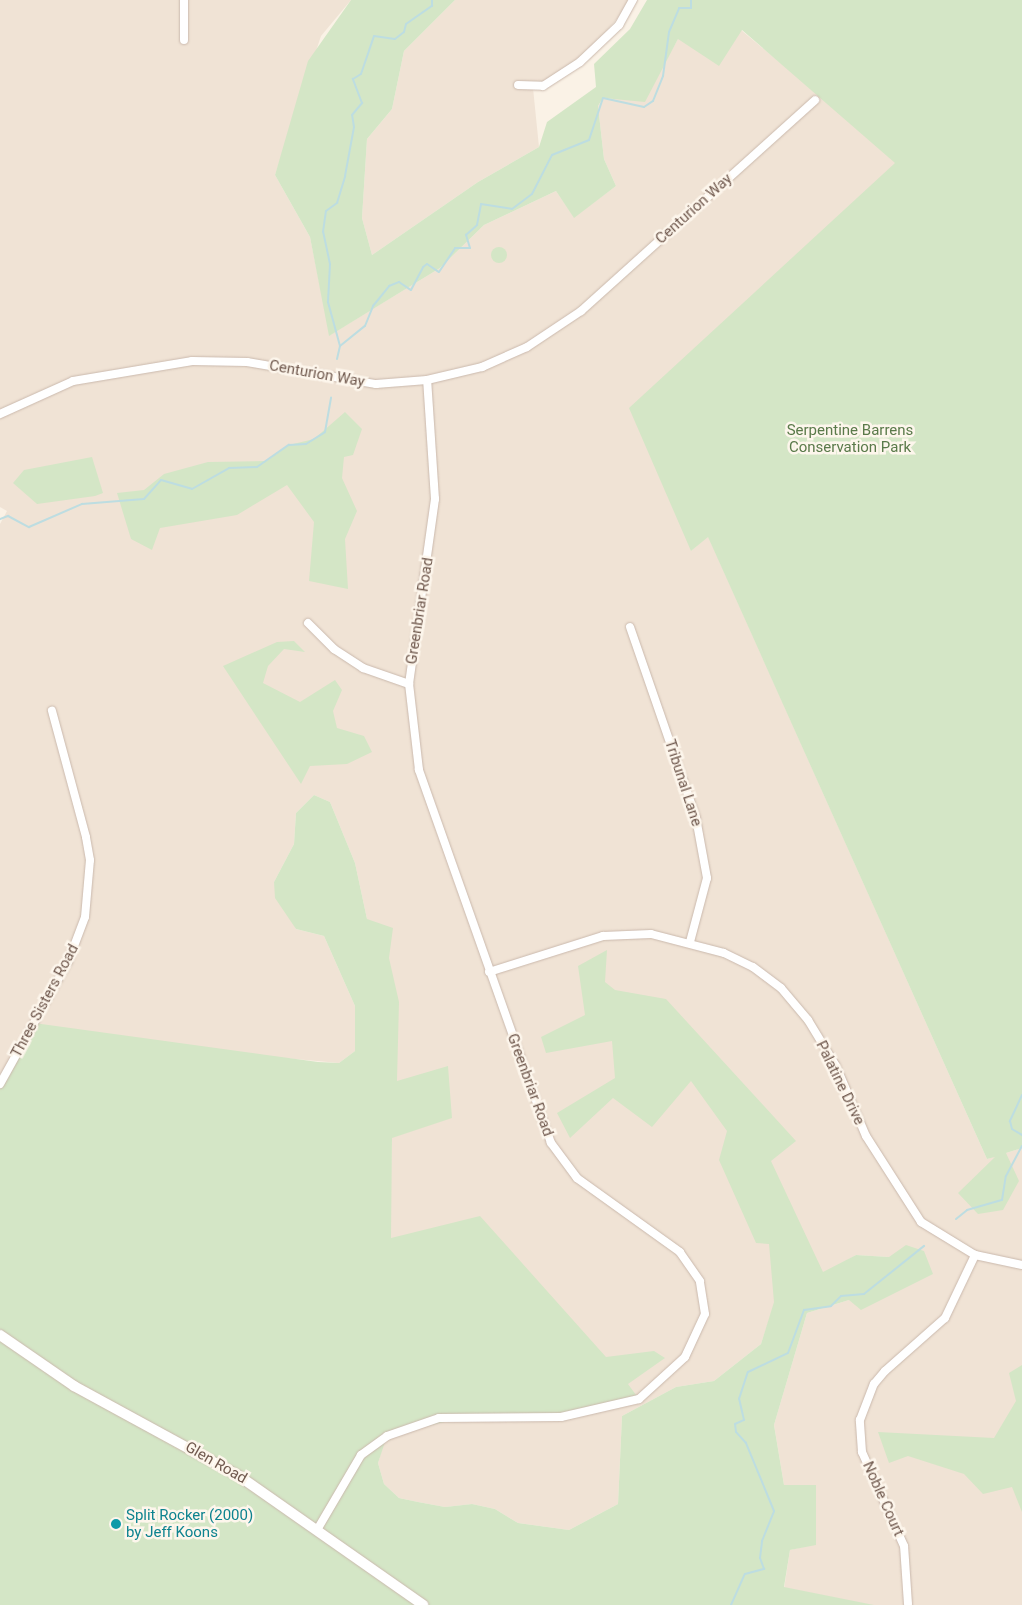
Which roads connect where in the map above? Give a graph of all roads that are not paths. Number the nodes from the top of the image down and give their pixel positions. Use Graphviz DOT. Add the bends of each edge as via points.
graph roads {
  1 [pos="184,0"];
  2 [pos="633,0"];
  3 [pos="184,40"];
  4 [pos="518,85"];
  5 [pos="815,100"];
  6 [pos="426,380"];
  7 [pos="0,414"];
  8 [pos="308,623"];
  9 [pos="630,627"];
  10 [pos="409,684"];
  11 [pos="52,711"];
  12 [pos="690,942"];
  13 [pos="489,972"];
  14 [pos="0,1084"];
  15 [pos="976,1255"];
  16 [pos="1022,1266"];
  17 [pos="0,1335"];
  18 [pos="317,1530"];
  19 [pos="908,1604"];
  20 [pos="423,1605"];
  1 -- 3 [label="street"];
  2 -- 4 [label="street" via="619,25 580,62 542,86"];
  5 -- 6 [label="street, Centurion Way" via="561,326 504,358"];
  6 -- 7 [label="street, Centurion Way" via="354,382 247,362 192,361 73,381"];
  6 -- 10 [label="street, Greenbriar Road" via="435,499"];
  8 -- 10 [label="street" via="334,649 363,668"];
  9 -- 12 [label="street, Tribunal Lane" via="696,818 707,878"];
  10 -- 13 [label="street, Greenbriar Road" via="418,770"];
  11 -- 14 [label="street, Three Sisters Road" via="90,860 86,917 68,962"];
  12 -- 13 [label="street, Palatine Drive" via="659,935 603,936"];
  12 -- 15 [label="street, Palatine Drive" via="724,952 781,988 808,1020 836,1066 866,1136 921,1222"];
  13 -- 18 [label="street, Greenbriar Road" via="551,1143 577,1178 680,1252 700,1281 705,1314 701,1330 685,1357 639,1399 560,1418 439,1418 387,1436 361,1455"];
  15 -- 16 [label="street, Palatine Drive"];
  15 -- 19 [label="street, Noble Court" via="945,1318 874,1384 860,1420 862,1452 904,1546"];
  17 -- 18 [label="main road, Glen Road" via="74,1386 239,1476"];
  18 -- 20 [label="main road, Glen Road"];
}
